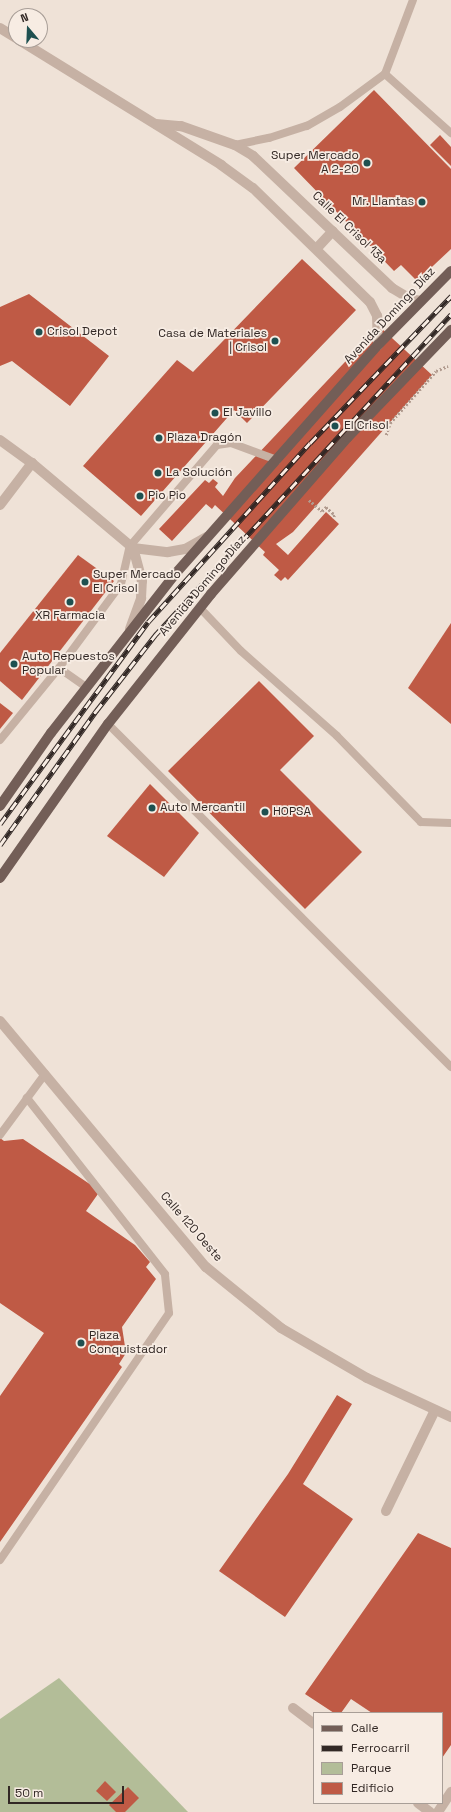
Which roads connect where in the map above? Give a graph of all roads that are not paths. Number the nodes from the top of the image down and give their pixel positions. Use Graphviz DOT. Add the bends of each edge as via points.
graph roads {
  1 [pos="413,0"];
  2 [pos="32,48"];
  3 [pos="385,74"];
  4 [pos="154,124"];
  5 [pos="451,133"];
  6 [pos="235,145"];
  7 [pos="333,231"];
  8 [pos="317,248"];
  9 [pos="451,271"];
  10 [pos="421,301"];
  11 [pos="450,332"];
  12 [pos="378,346"];
  13 [pos="0,440"];
  14 [pos="277,460"];
  15 [pos="32,463"];
  16 [pos="0,506"];
  17 [pos="214,531"];
  18 [pos="132,547"];
  19 [pos="200,608"];
  20 [pos="129,631"];
  21 [pos="59,668"];
  22 [pos="86,688"];
  23 [pos="108,724"];
  24 [pos="0,740"];
  25 [pos="0,806"];
  26 [pos="451,822"];
  27 [pos="0,878"];
  28 [pos="0,1021"];
  29 [pos="451,1067"];
  30 [pos="46,1074"];
  31 [pos="27,1098"];
  32 [pos="0,1134"];
  33 [pos="435,1410"];
  34 [pos="451,1417"];
  35 [pos="386,1511"];
  36 [pos="0,1560"];
  37 [pos="293,1708"];
  38 [pos="313,1723"];
  39 [pos="451,1792"];
  40 [pos="419,1804"];
  41 [pos="430,1812"];
  42 [pos="438,1812"];
  1 -- 3 [label="lane"];
  2 -- 4 [label="street, Calle El Crisol 13a"];
  3 -- 5 [label="lane"];
  3 -- 6 [label="lane" via="340,107 307,126"];
  4 -- 6 [label="street, Calle El Crisol 13a" via="181,126"];
  4 -- 8 [label="street, Calle El Crisol 13a" via="237,175"];
  6 -- 7 [label="street, Calle El Crisol 13a" via="265,166"];
  7 -- 8 [label="street"];
  7 -- 10 [label="street, Calle El Crisol 13a" via="392,288 410,299"];
  8 -- 12 [label="street, Calle El Crisol 13a" via="370,302 377,316"];
  9 -- 10 [label="main road, Avenida Domingo Díaz"];
  10 -- 12 [label="main road, Avenida Domingo Díaz"];
  11 -- 19 [label="main road, Avenida Domingo Díaz" via="348,437"];
  12 -- 14 [label="main road, Avenida Domingo Díaz"];
  13 -- 15 [label="street"];
  14 -- 17 [label="main road, Avenida Domingo Díaz"];
  14 -- 18 [label="lane" via="231,443 217,445"];
  15 -- 16 [label="street"];
  15 -- 18 [label="street"];
  17 -- 18 [label="street" via="185,549 168,552"];
  17 -- 20 [label="main road, Avenida Domingo Díaz"];
  18 -- 20 [label="street" via="142,581 140,603"];
  18 -- 21 [label="lane" via="121,584"];
  19 -- 23 [label="main road, Avenida Domingo Díaz"];
  19 -- 26 [label="lane" via="241,651 337,736 421,822"];
  20 -- 22 [label="main road, Avenida Domingo Díaz"];
  21 -- 22 [label="lane"];
  21 -- 24 [label="lane"];
  22 -- 25 [label="main road, Avenida Domingo Díaz"];
  23 -- 27 [label="main road, Avenida Domingo Díaz"];
  23 -- 29 [label="lane"];
  28 -- 30 [label="street, Calle 120 Oeste"];
  30 -- 31 [label="lane"];
  30 -- 33 [label="street, Calle 120 Oeste" via="206,1267 281,1328 367,1378"];
  31 -- 32 [label="lane"];
  31 -- 36 [label="lane" via="165,1274 169,1313"];
  33 -- 34 [label="street, Calle 120 Oeste"];
  33 -- 35 [label="street"];
  37 -- 38 [label="street"];
  39 -- 42 [label="street"];
  40 -- 41 [label="street"];
}
